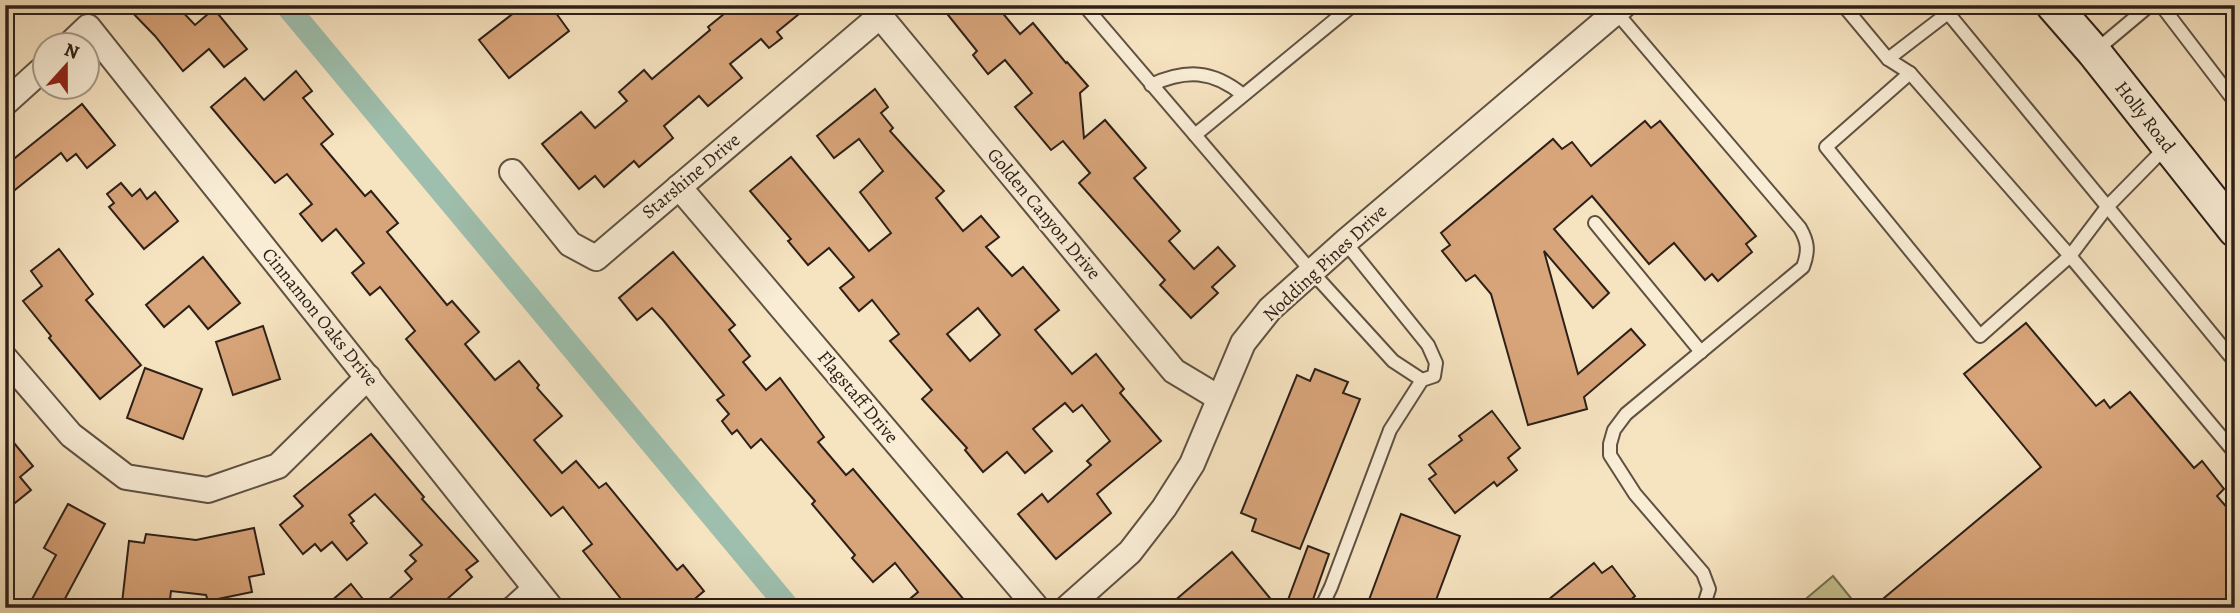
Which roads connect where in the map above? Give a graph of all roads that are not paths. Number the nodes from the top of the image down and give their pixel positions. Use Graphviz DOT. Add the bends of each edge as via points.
graph roads {
  1 [pos="1084,5"];
  2 [pos="1353,5"];
  3 [pos="1843,5"];
  4 [pos="2053,5"];
  5 [pos="2161,5"];
  6 [pos="2144,7"];
  7 [pos="1620,9"];
  8 [pos="880,16"];
  9 [pos="102,44"];
  10 [pos="2094,52"];
  11 [pos="1888,58"];
  12 [pos="1910,73"];
  13 [pos="32,79"];
  14 [pos="1151,85"];
  15 [pos="1243,95"];
  16 [pos="2235,102"];
  17 [pos="5,103"];
  18 [pos="1195,135"];
  19 [pos="2168,146"];
  20 [pos="512,172"];
  21 [pos="679,187"];
  22 [pos="2107,207"];
  23 [pos="2232,220"];
  24 [pos="1595,223"];
  25 [pos="1345,242"];
  26 [pos="2070,256"];
  27 [pos="1312,272"];
  28 [pos="1701,352"];
  29 [pos="5,358"];
  30 [pos="2235,362"];
  31 [pos="368,377"];
  32 [pos="1422,380"];
  33 [pos="1219,398"];
  34 [pos="2235,453"];
  35 [pos="543,598"];
  36 [pos="514,608"];
  37 [pos="1037,608"];
  38 [pos="1067,608"];
  39 [pos="1321,608"];
  40 [pos="1703,608"];
  1 -- 14 [label="lane"];
  2 -- 15 [label="lane"];
  3 -- 11 [label="lane"];
  4 -- 10 [label="main road, Holly Road"];
  5 -- 16 [label="lane"];
  6 -- 10 [label="lane"];
  7 -- 25 [label="street, Nodding Pines Drive"];
  7 -- 28 [label="lane" via="1807,240 1804,267"];
  8 -- 21 [label="street, Starshine Drive"];
  8 -- 33 [label="street, Golden Canyon Drive" via="1174,372"];
  9 -- 31 [label="street, Cinnamon Oaks Drive"];
  10 -- 19 [label="main road, Holly Road"];
  11 -- 12 [label="lane"];
  11 -- 22 [label="lane" via="1948,13"];
  12 -- 26 [label="lane"];
  12 -- 26 [label="lane" via="1826,147 1980,336"];
  13 -- 17 [label="street"];
  14 -- 15 [label="lane" via="1191,74 1212,77"];
  14 -- 18 [label="lane"];
  15 -- 18 [label="lane"];
  18 -- 27 [label="lane"];
  19 -- 22 [label="lane"];
  19 -- 23 [label="main road, Holly Road"];
  20 -- 21 [label="street, Starshine Drive" via="569,244 596,258"];
  21 -- 37 [label="street, Flagstaff Drive"];
  22 -- 26 [label="lane"];
  22 -- 30 [label="lane"];
  24 -- 28 [label="lane"];
  25 -- 27 [label="street, Nodding Pines Drive"];
  25 -- 32 [label="lane" via="1429,345 1436,363 1434,376"];
  26 -- 34 [label="lane"];
  27 -- 32 [label="lane" via="1393,360"];
  27 -- 33 [label="street, Nodding Pines Drive" via="1270,309 1243,343"];
  28 -- 40 [label="lane" via="1626,414 1609,444 1610,455 1635,494 1703,573 1709,589"];
  29 -- 31 [label="street" via="71,435 126,477 208,490 278,466"];
  31 -- 35 [label="street, Cinnamon Oaks Drive"];
  32 -- 39 [label="lane" via="1390,429"];
  33 -- 38 [label="street, Nodding Pines Drive" via="1192,464 1164,508 1130,552"];
  35 -- 36 [label="street"];
}
